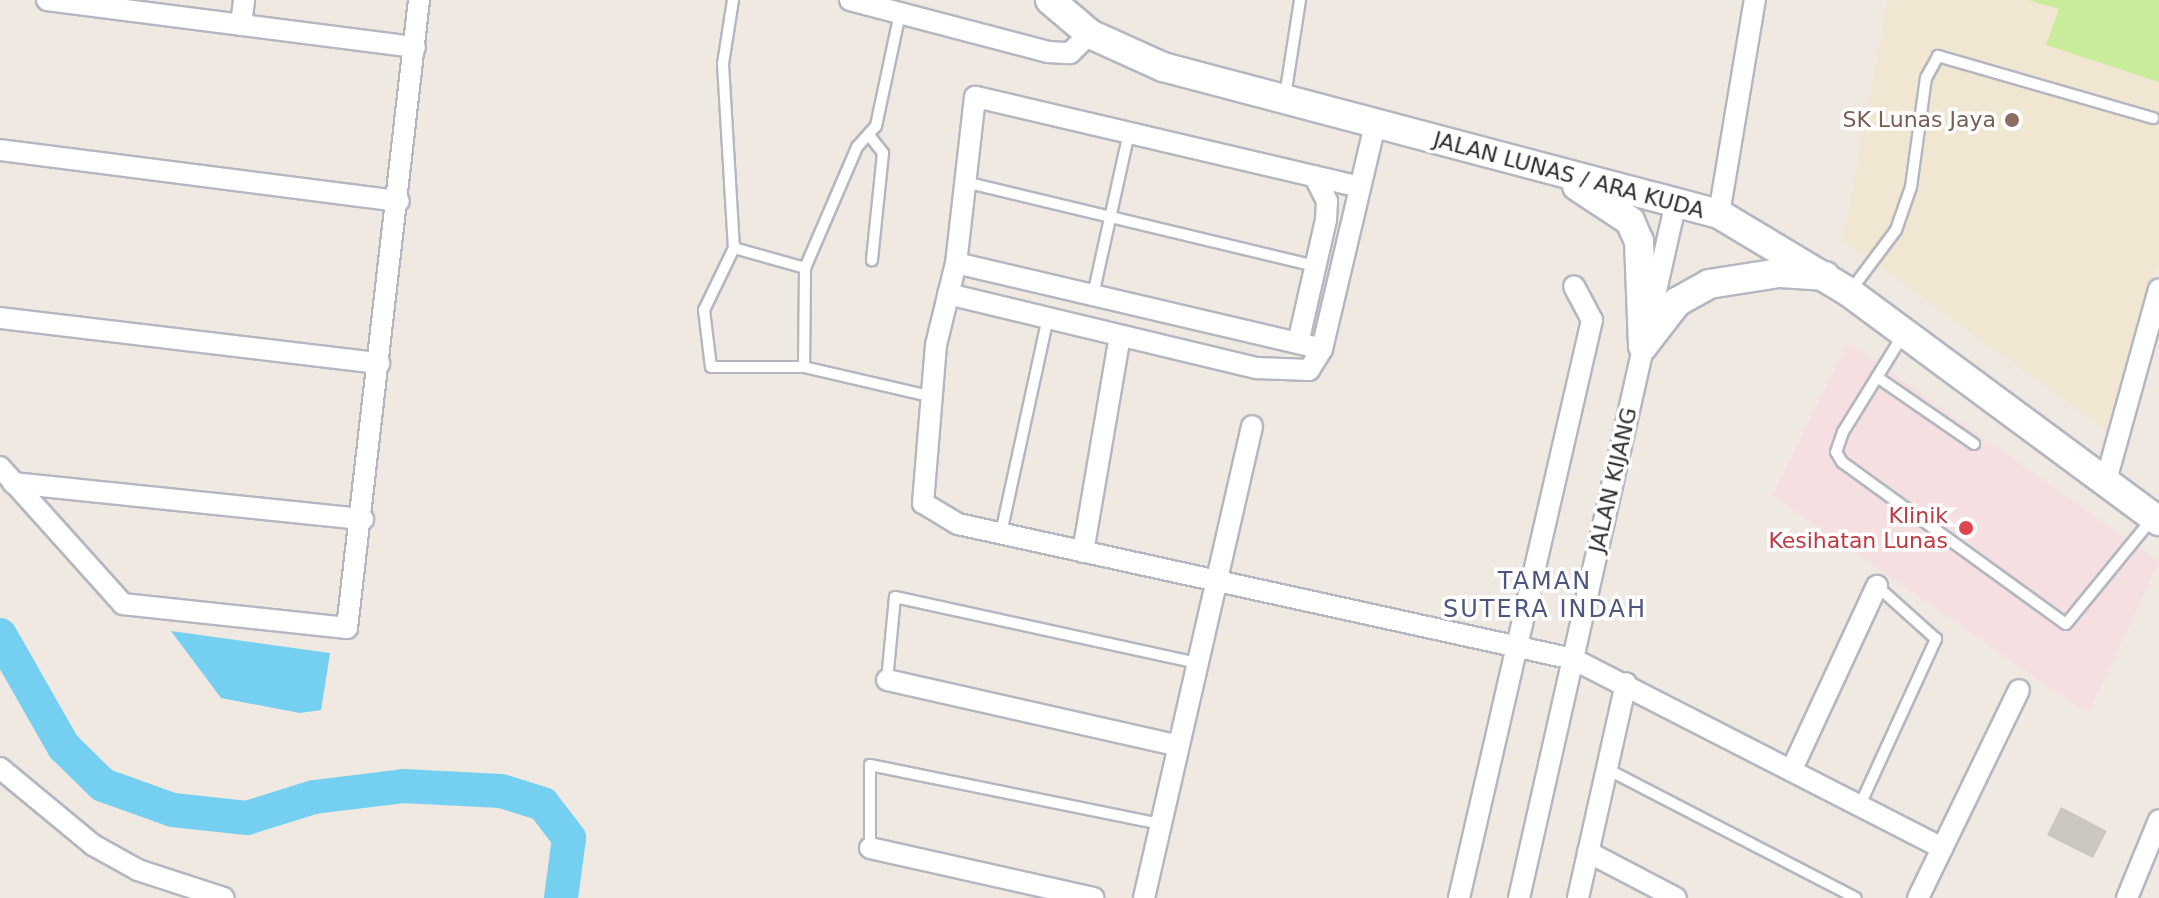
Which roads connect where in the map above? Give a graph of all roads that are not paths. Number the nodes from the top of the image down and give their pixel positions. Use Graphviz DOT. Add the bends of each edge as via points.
graph roads {
  1 [pos="47,0"];
  2 [pos="244,0"];
  3 [pos="419,0"];
  4 [pos="733,0"];
  5 [pos="850,0"];
  6 [pos="1050,0"];
  7 [pos="1300,0"];
  8 [pos="1755,0"];
  9 [pos="900,13"];
  10 [pos="241,25"];
  11 [pos="1090,34"];
  12 [pos="415,47"];
  13 [pos="1284,101"];
  14 [pos="2153,118"];
  15 [pos="1375,124"];
  16 [pos="1129,133"];
  17 [pos="869,135"];
  18 [pos="0,150"];
  19 [pos="1545,167"];
  20 [pos="1314,176"];
  21 [pos="965,182"];
  22 [pos="1360,187"];
  23 [pos="399,201"];
  24 [pos="1676,202"];
  25 [pos="1719,214"];
  26 [pos="1111,216"];
  27 [pos="734,248"];
  28 [pos="872,260"];
  29 [pos="956,263"];
  30 [pos="1316,266"];
  31 [pos="805,268"];
  32 [pos="1826,276"];
  33 [pos="1574,286"];
  34 [pos="2159,289"];
  35 [pos="1849,292"];
  36 [pos="948,294"];
  37 [pos="1093,295"];
  38 [pos="0,318"];
  39 [pos="1048,318"];
  40 [pos="1904,332"];
  41 [pos="1120,336"];
  42 [pos="1298,343"];
  43 [pos="1643,346"];
  44 [pos="1322,349"];
  45 [pos="379,363"];
  46 [pos="804,367"];
  47 [pos="1877,377"];
  48 [pos="930,396"];
  49 [pos="1252,426"];
  50 [pos="1974,444"];
  51 [pos="6,475"];
  52 [pos="2105,484"];
  53 [pos="363,519"];
  54 [pos="2156,520"];
  55 [pos="1001,533"];
  56 [pos="1083,552"];
  57 [pos="1216,581"];
  58 [pos="1877,586"];
  59 [pos="1517,647"];
  60 [pos="1573,659"];
  61 [pos="1198,663"];
  62 [pos="887,680"];
  63 [pos="1626,683"];
  64 [pos="2019,690"];
  65 [pos="1179,746"];
  66 [pos="0,768"];
  67 [pos="1607,769"];
  68 [pos="1792,769"];
  69 [pos="1860,805"];
  70 [pos="2159,820"];
  71 [pos="1161,824"];
  72 [pos="870,848"];
  73 [pos="1942,848"];
  74 [pos="1588,852"];
  75 [pos="2150,868"];
  76 [pos="224,898"];
  77 [pos="1093,898"];
  78 [pos="1144,898"];
  79 [pos="1459,898"];
  80 [pos="1519,898"];
  81 [pos="1578,898"];
  82 [pos="1676,898"];
  83 [pos="1856,898"];
  84 [pos="1918,898"];
  85 [pos="2127,898"];
  1 -- 10 [label="street"];
  2 -- 10 [label="street"];
  3 -- 12 [label="street"];
  4 -- 27 [label="lane" via="723,64"];
  5 -- 9 [label="street"];
  6 -- 11 [label="main road, JALAN LUNAS / ARA KUDA"];
  7 -- 13 [label="lane"];
  8 -- 25 [label="street"];
  9 -- 11 [label="street" via="1048,52 1070,53"];
  9 -- 17 [label="lane"];
  10 -- 12 [label="street"];
  11 -- 13 [label="main road, JALAN LUNAS / ARA KUDA" via="1163,67"];
  12 -- 23 [label="street"];
  13 -- 15 [label="main road, JALAN LUNAS / ARA KUDA"];
  14 -- 35 [label="lane" via="1938,56 1926,78 1911,187 1896,230"];
  15 -- 19 [label="main road, JALAN LUNAS / ARA KUDA"];
  15 -- 22 [label="street"];
  16 -- 20 [label="street"];
  16 -- 21 [label="street" via="975,97"];
  16 -- 26 [label="lane"];
  17 -- 28 [label="lane" via="883,153"];
  17 -- 31 [label="lane"];
  18 -- 23 [label="street"];
  19 -- 24 [label="main road, JALAN LUNAS / ARA KUDA"];
  19 -- 43 [label="main road" via="1630,221 1643,274"];
  20 -- 22 [label="street"];
  20 -- 30 [label="street" via="1327,201"];
  21 -- 26 [label="lane"];
  21 -- 29 [label="street"];
  22 -- 44 [label="street"];
  23 -- 45 [label="street"];
  24 -- 25 [label="main road, JALAN LUNAS / ARA KUDA"];
  24 -- 43 [label="street, JALAN KIJANG"];
  25 -- 32 [label="main road, JALAN LUNAS / ARA KUDA"];
  26 -- 30 [label="lane"];
  26 -- 37 [label="lane"];
  27 -- 31 [label="lane"];
  27 -- 46 [label="lane" via="704,310 711,367"];
  29 -- 36 [label="street"];
  29 -- 37 [label="street"];
  30 -- 42 [label="street"];
  31 -- 46 [label="lane"];
  32 -- 35 [label="main road, JALAN LUNAS / ARA KUDA"];
  32 -- 43 [label="main road" via="1779,273 1709,284 1677,302"];
  33 -- 59 [label="street" via="1592,320"];
  34 -- 52 [label="street"];
  35 -- 40 [label="main road, JALAN LUNAS / ARA KUDA"];
  36 -- 39 [label="street"];
  36 -- 48 [label="street"];
  37 -- 42 [label="street"];
  38 -- 45 [label="street"];
  39 -- 41 [label="street"];
  39 -- 55 [label="lane"];
  40 -- 47 [label="lane"];
  40 -- 52 [label="main road, JALAN LUNAS / ARA KUDA"];
  41 -- 44 [label="street" via="1287,375 1309,370"];
  41 -- 56 [label="street"];
  42 -- 44 [label="street"];
  43 -- 60 [label="street, JALAN KIJANG"];
  45 -- 53 [label="street"];
  46 -- 48 [label="lane"];
  47 -- 50 [label="lane"];
  47 -- 54 [label="lane" via="1843,432 1836,452 1842,462 2066,624"];
  48 -- 55 [label="street" via="923,503 958,524"];
  49 -- 57 [label="street"];
  51 -- 53 [label="street"];
  51 -- 53 [label="street" via="123,604 347,628"];
  52 -- 54 [label="main road, JALAN LUNAS / ARA KUDA"];
  55 -- 56 [label="street"];
  56 -- 57 [label="street"];
  57 -- 59 [label="street"];
  57 -- 61 [label="street"];
  58 -- 68 [label="street"];
  58 -- 69 [label="lane" via="1936,639"];
  59 -- 60 [label="street"];
  59 -- 79 [label="street"];
  60 -- 63 [label="street"];
  60 -- 80 [label="street, JALAN KIJANG"];
  61 -- 62 [label="lane" via="895,597"];
  61 -- 65 [label="street"];
  62 -- 65 [label="street"];
  63 -- 67 [label="street"];
  63 -- 68 [label="street"];
  64 -- 73 [label="street"];
  65 -- 71 [label="street"];
  66 -- 76 [label="street" via="93,845 138,870"];
  67 -- 74 [label="street"];
  67 -- 83 [label="lane"];
  68 -- 69 [label="street"];
  69 -- 73 [label="street"];
  70 -- 75 [label="street"];
  71 -- 72 [label="lane" via="870,765"];
  71 -- 78 [label="street"];
  72 -- 77 [label="street"];
  73 -- 84 [label="street"];
  74 -- 81 [label="street"];
  74 -- 82 [label="street"];
  75 -- 85 [label="street"];
}
